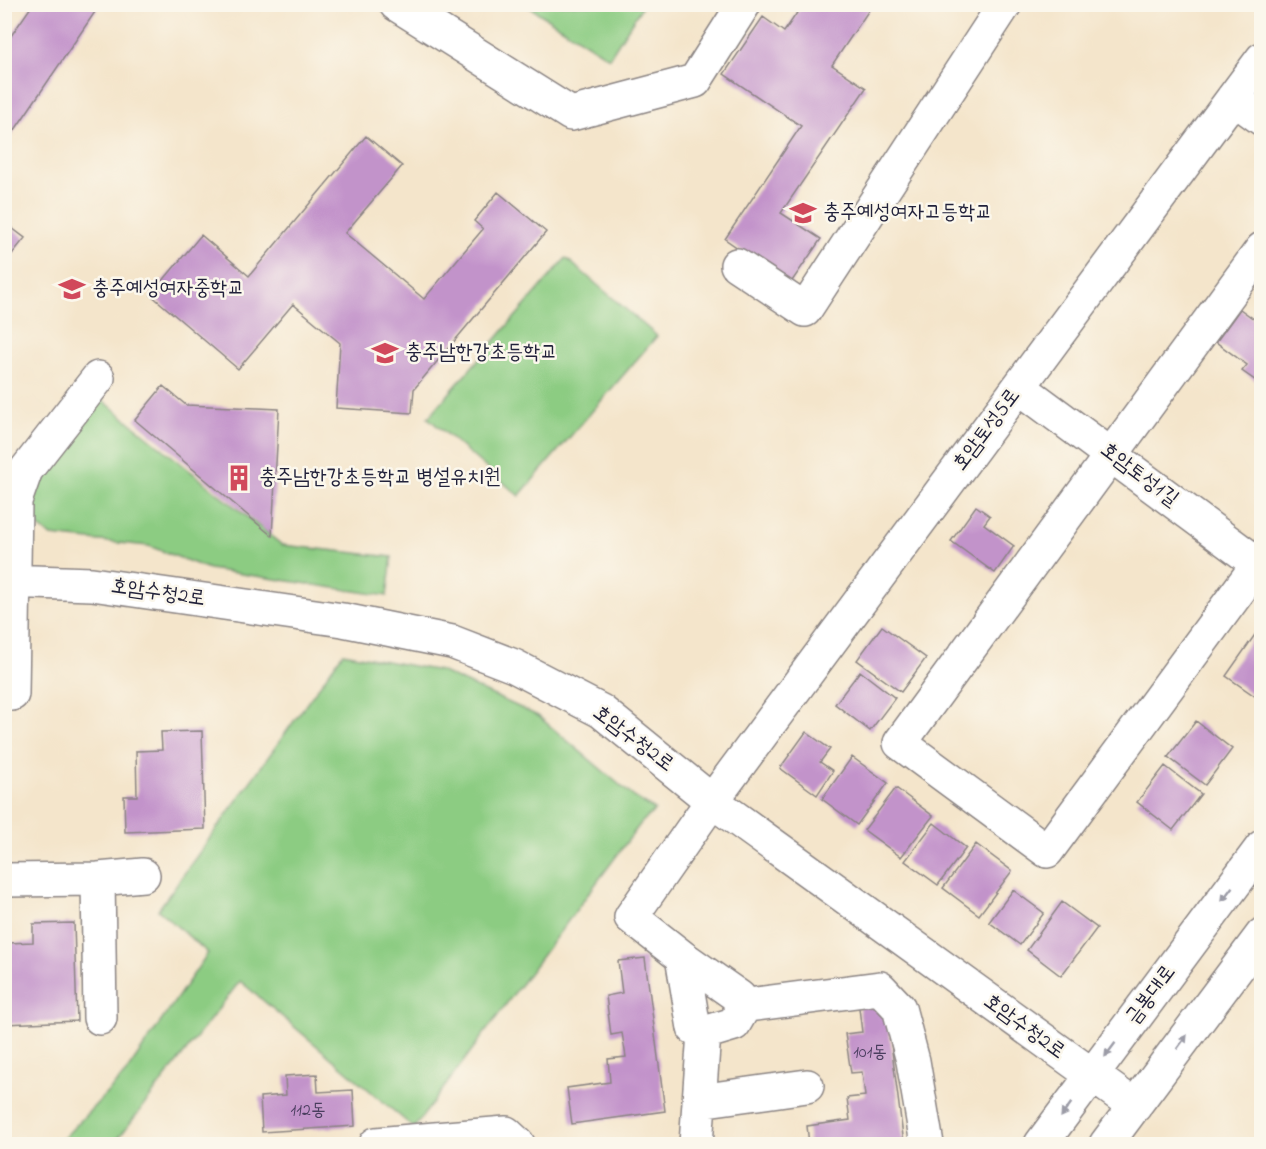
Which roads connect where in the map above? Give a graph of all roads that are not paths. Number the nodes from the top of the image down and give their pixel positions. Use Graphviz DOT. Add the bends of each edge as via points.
graph roads {
  1 [pos="396,4"];
  2 [pos="744,4"];
  3 [pos="1005,4"];
  4 [pos="1262,59"];
  5 [pos="1233,98"];
  6 [pos="1262,119"];
  7 [pos="1262,249"];
  8 [pos="737,265"];
  9 [pos="98,378"];
  10 [pos="1019,387"];
  11 [pos="1111,454"];
  12 [pos="1260,561"];
  13 [pos="10,581"];
  14 [pos="12,694"];
  15 [pos="712,801"];
  16 [pos="1262,847"];
  17 [pos="143,875"];
  18 [pos="98,879"];
  19 [pos="4,880"];
  20 [pos="1262,935"];
  21 [pos="682,957"];
  22 [pos="740,1006"];
  23 [pos="100,1018"];
  24 [pos="704,1033"];
  25 [pos="1091,1075"];
  26 [pos="807,1086"];
  27 [pos="699,1101"];
  28 [pos="1135,1106"];
  29 [pos="690,1143"];
  30 [pos="376,1144"];
  31 [pos="518,1144"];
  32 [pos="927,1144"];
  33 [pos="1041,1144"];
  34 [pos="1106,1144"];
  1 -- 2 [label="street" via="571,114 695,81"];
  3 -- 8 [label="street" via="805,310"];
  4 -- 5 [label="street, 호암토성5로"];
  5 -- 6 [label="street"];
  5 -- 10 [label="street, 호암토성5로"];
  7 -- 11 [label="street"];
  9 -- 13 [label="street" via="26,470 15,501"];
  10 -- 11 [label="street, 호암토성1길"];
  10 -- 15 [label="street, 호암토성5로"];
  11 -- 12 [label="street, 호암토성1길"];
  11 -- 12 [label="street" via="900,743 1047,851"];
  13 -- 14 [label="street"];
  13 -- 15 [label="street, 호암수청2로" via="92,584 343,620 452,642 514,666 601,711"];
  15 -- 21 [label="street, 호암토성5로" via="631,917"];
  15 -- 25 [label="street, 호암수청2로"];
  16 -- 25 [label="street, 금봉대로, one-way"];
  17 -- 18 [label="street"];
  18 -- 19 [label="street"];
  18 -- 23 [label="street"];
  28 -- 20 [label="street, one-way"];
  21 -- 22 [label="street" via="739,997"];
  21 -- 24 [label="street" via="694,1028"];
  22 -- 24 [label="street" via="734,1024"];
  22 -- 32 [label="street" via="880,988 899,1008 913,1060"];
  24 -- 27 [label="street"];
  25 -- 28 [label="street, 호암수청2로"];
  25 -- 33 [label="street, 금봉대로, one-way"];
  26 -- 27 [label="street"];
  27 -- 29 [label="street"];
  28 -- 34 [label="street"];
  30 -- 31 [label="street" via="506,1133"];
}
